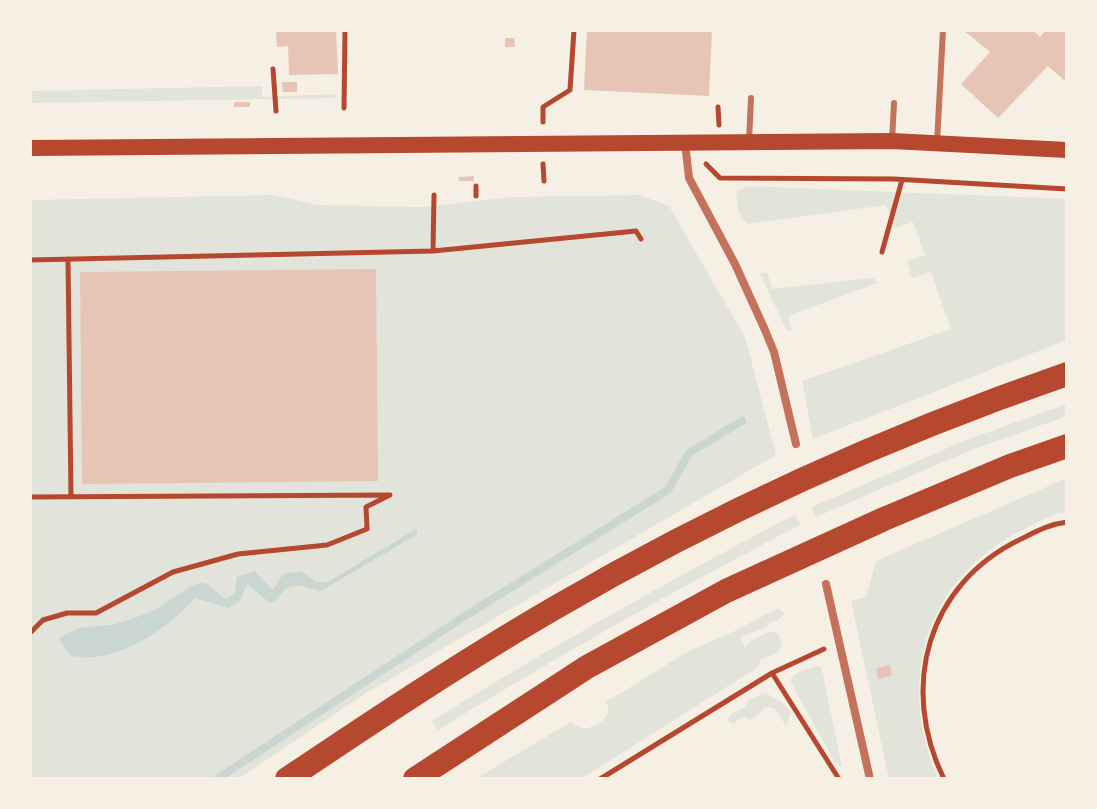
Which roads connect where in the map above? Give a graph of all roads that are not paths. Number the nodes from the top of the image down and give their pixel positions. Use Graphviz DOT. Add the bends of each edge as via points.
graph roads {
  1 [pos="943,30"];
  2 [pos="751,98"];
  3 [pos="894,103"];
  4 [pos="749,141"];
  5 [pos="892,141"];
  6 [pos="685,142"];
  7 [pos="937,143"];
  8 [pos="30,148"];
  9 [pos="1067,150"];
  10 [pos="1067,374"];
  11 [pos="796,444"];
  12 [pos="1067,446"];
  13 [pos="826,584"];
  14 [pos="287,779"];
  15 [pos="415,779"];
  16 [pos="870,779"];
  1 -- 7 [label="lane"];
  2 -- 4 [label="lane"];
  3 -- 5 [label="lane"];
  4 -- 5 [label="main road"];
  4 -- 6 [label="main road"];
  5 -- 7 [label="main road"];
  6 -- 8 [label="main road"];
  6 -- 11 [label="street" via="689,178 741,275 774,352"];
  7 -- 9 [label="main road"];
  10 -- 14 [label="highway" via="855,457 690,535 555,608"];
  12 -- 15 [label="highway" via="884,519 726,591 587,667"];
  13 -- 16 [label="street"];
}
